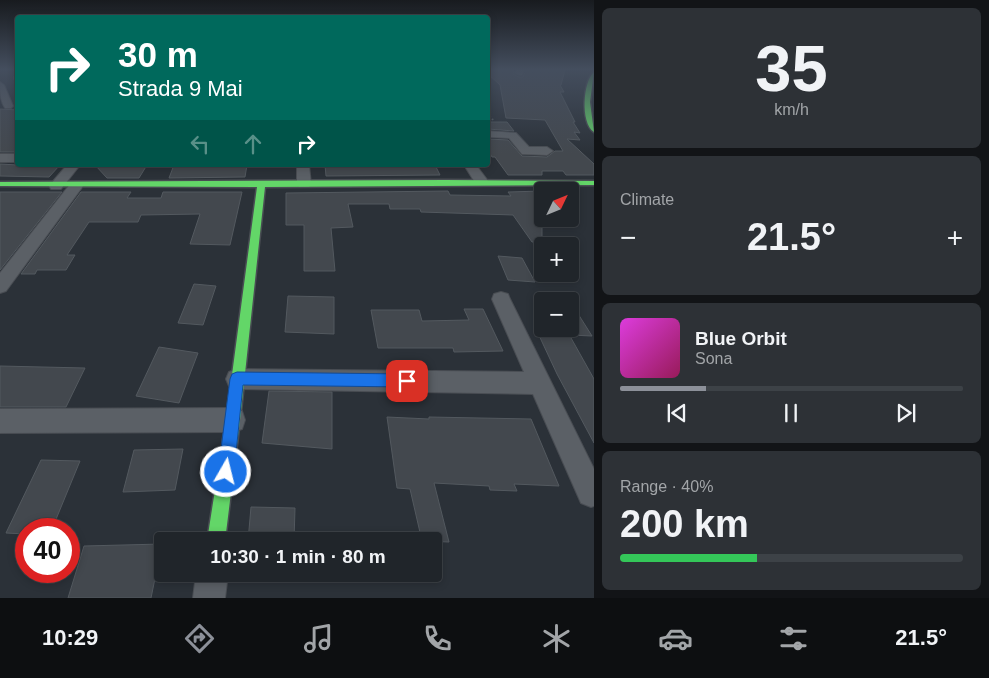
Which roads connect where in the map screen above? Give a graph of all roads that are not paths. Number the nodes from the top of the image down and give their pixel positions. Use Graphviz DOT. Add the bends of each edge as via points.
graph roads {
  1 [pos="586,98"];
  2 [pos="594,130"];
  3 [pos="490,134"];
  4 [pos="547,151"];
  5 [pos="0,158"];
  6 [pos="15,158"];
  7 [pos="72,167"];
  8 [pos="303,167"];
  9 [pos="472,167"];
  10 [pos="482,181"];
  11 [pos="594,183"];
  12 [pos="0,184"];
  13 [pos="261,184"];
  14 [pos="304,184"];
  15 [pos="56,186"];
  16 [pos="76,186"];
  17 [pos="0,286"];
  18 [pos="501,299"];
  19 [pos="237,379"];
  20 [pos="540,383"];
  21 [pos="233,420"];
  22 [pos="0,421"];
  23 [pos="591,493"];
  24 [pos="217,532"];
  25 [pos="211,582"];
  26 [pos="209,598"];
  1 -- 2 [label="street" via="587,114"];
  3 -- 4 [label="street" via="512,135 526,151"];
  5 -- 6 [label="street"];
  7 -- 15 [label="street"];
  8 -- 14 [label="street"];
  9 -- 10 [label="street"];
  10 -- 11 [label="street"];
  10 -- 14 [label="street"];
  12 -- 15 [label="street"];
  13 -- 14 [label="street"];
  13 -- 16 [label="street"];
  13 -- 19 [label="street"];
  15 -- 16 [label="street"];
  16 -- 17 [label="street"];
  18 -- 20 [label="street"];
  19 -- 20 [label="street"];
  19 -- 21 [label="street"];
  20 -- 23 [label="street"];
  21 -- 22 [label="street"];
  21 -- 24 [label="street"];
  25 -- 26 [label="street"];
}
